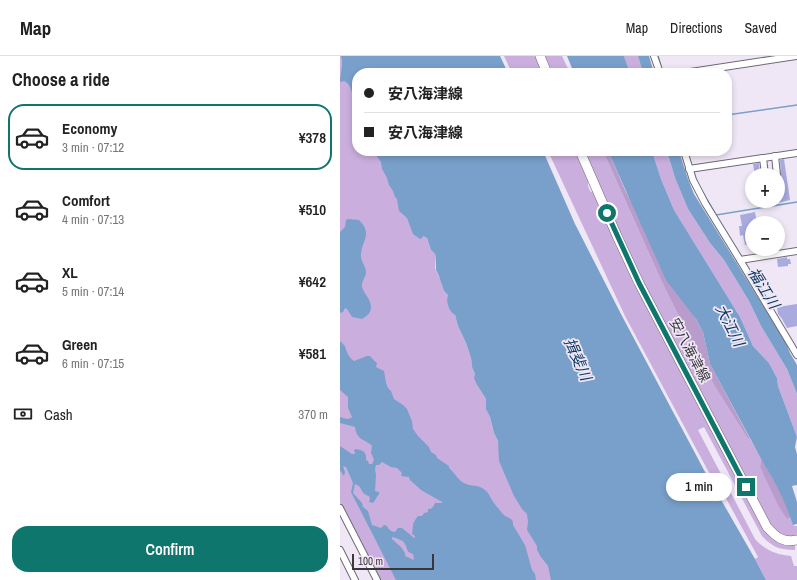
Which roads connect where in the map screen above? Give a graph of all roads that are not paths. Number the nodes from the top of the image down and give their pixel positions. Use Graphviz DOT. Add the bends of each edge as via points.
graph roads {
  1 [pos="540,56"];
  2 [pos="654,56"];
  3 [pos="796,56"];
  4 [pos="545,68"];
  5 [pos="658,68"];
  6 [pos="717,68"];
  7 [pos="797,153"];
  8 [pos="582,156"];
  9 [pos="685,156"];
  10 [pos="775,156"];
  11 [pos="763,158"];
  12 [pos="764,168"];
  13 [pos="776,168"];
  14 [pos="689,170"];
  15 [pos="797,251"];
  16 [pos="740,260"];
  17 [pos="796,352"];
  18 [pos="340,508"];
  19 [pos="797,540"];
  20 [pos="340,550"];
  21 [pos="355,580"];
  22 [pos="377,580"];
  1 -- 4 [label="main road"];
  2 -- 5 [label="street"];
  3 -- 6 [label="street"];
  7 -- 10 [label="street"];
  8 -- 19 [label="main road, 安八海津線" via="639,283 767,527 779,538"];
  9 -- 14 [label="street"];
  10 -- 11 [label="street"];
  10 -- 13 [label="street"];
  11 -- 12 [label="street"];
  11 -- 14 [label="street"];
  14 -- 16 [label="street" via="704,203"];
  15 -- 16 [label="street"];
  16 -- 17 [label="street"];
  18 -- 22 [label="street"];
  20 -- 21 [label="street"];
}
